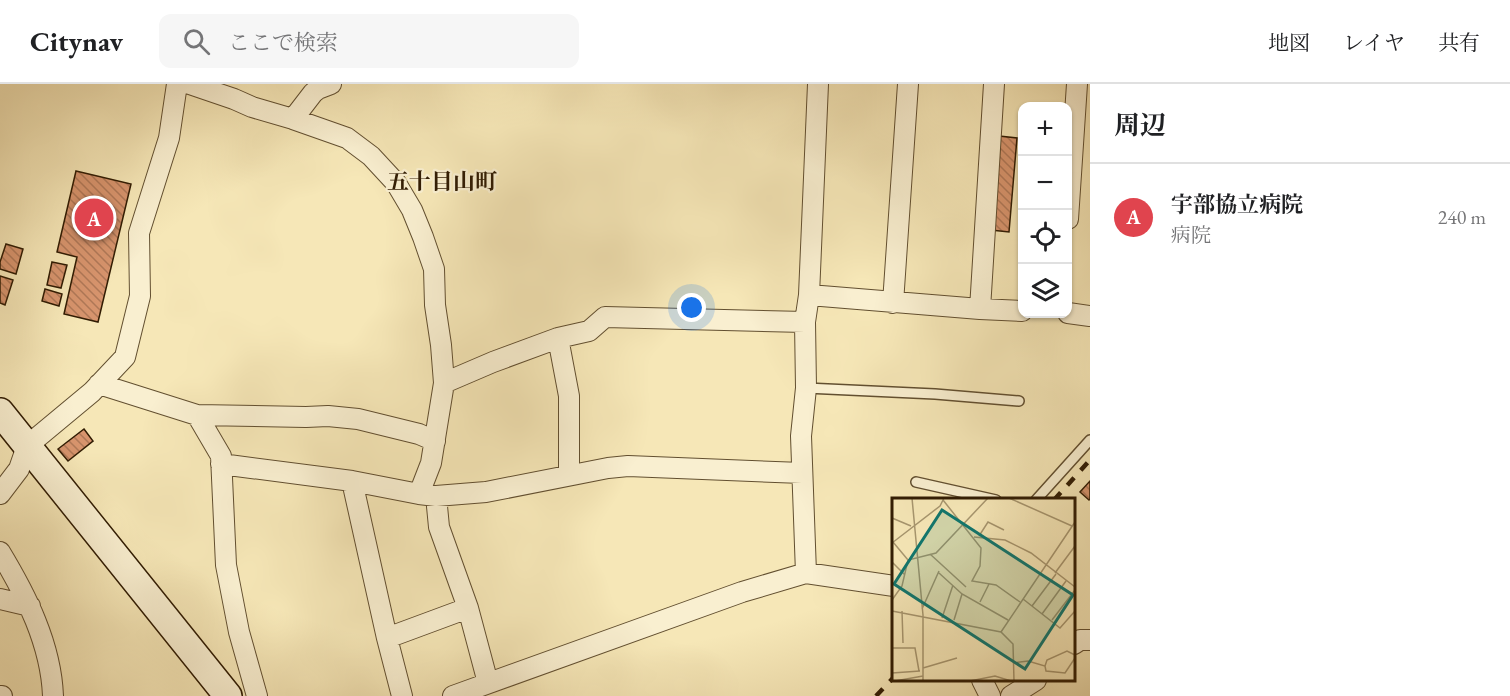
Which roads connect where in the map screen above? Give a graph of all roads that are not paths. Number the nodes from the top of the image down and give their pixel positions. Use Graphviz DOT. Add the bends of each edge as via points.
graph roads {
  1 [pos="177,84"];
  2 [pos="190,84"];
  3 [pos="331,84"];
  4 [pos="818,84"];
  5 [pos="908,84"];
  6 [pos="994,84"];
  7 [pos="1077,84"];
  8 [pos="313,88"];
  9 [pos="293,119"];
  10 [pos="1069,210"];
  11 [pos="809,295"];
  12 [pos="893,303"];
  13 [pos="980,309"];
  14 [pos="1018,311"];
  15 [pos="1072,314"];
  16 [pos="1090,316"];
  17 [pos="805,322"];
  18 [pos="558,338"];
  19 [pos="444,383"];
  20 [pos="99,384"];
  21 [pos="806,388"];
  22 [pos="1019,401"];
  23 [pos="0,411"];
  24 [pos="197,415"];
  25 [pos="1090,440"];
  26 [pos="435,441"];
  27 [pos="27,446"];
  28 [pos="221,464"];
  29 [pos="802,473"];
  30 [pos="569,475"];
  31 [pos="352,481"];
  32 [pos="916,482"];
  33 [pos="0,494"];
  34 [pos="427,495"];
  35 [pos="987,498"];
  36 [pos="1038,498"];
  37 [pos="0,552"];
  38 [pos="806,573"];
  39 [pos="892,586"];
  40 [pos="0,599"];
  41 [pos="30,606"];
  42 [pos="468,608"];
  43 [pos="387,638"];
  44 [pos="1090,640"];
  45 [pos="1075,644"];
  46 [pos="982,681"];
  47 [pos="1034,681"];
  48 [pos="488,683"];
  49 [pos="53,696"];
  50 [pos="228,696"];
  51 [pos="257,696"];
  52 [pos="402,696"];
  53 [pos="453,696"];
  54 [pos="990,696"];
  55 [pos="1011,696"];
  1 -- 20 [label="street" via="169,138 138,233 140,296 125,357"];
  2 -- 9 [label="street"];
  3 -- 8 [label="street"];
  4 -- 11 [label="street"];
  5 -- 12 [label="street"];
  6 -- 13 [label="street"];
  7 -- 10 [label="street"];
  8 -- 9 [label="street"];
  9 -- 19 [label="street" via="347,138 372,156 396,183 412,210 434,269"];
  11 -- 12 [label="street"];
  11 -- 17 [label="street"];
  12 -- 13 [label="street"];
  13 -- 14 [label="street"];
  15 -- 16 [label="street"];
  17 -- 18 [label="street" via="605,318 589,331"];
  17 -- 21 [label="street"];
  18 -- 19 [label="street"];
  18 -- 30 [label="street" via="569,396"];
  19 -- 26 [label="street"];
  20 -- 24 [label="street"];
  20 -- 27 [label="street"];
  21 -- 22 [label="lane"];
  21 -- 29 [label="street"];
  23 -- 27 [label="street"];
  24 -- 26 [label="street" via="358,419"];
  24 -- 28 [label="street" via="221,456"];
  25 -- 36 [label="lane"];
  26 -- 34 [label="street"];
  27 -- 33 [label="street" via="19,469"];
  27 -- 50 [label="street"];
  28 -- 31 [label="street"];
  28 -- 51 [label="street" via="226,565"];
  29 -- 30 [label="street" via="640,466"];
  29 -- 38 [label="street"];
  30 -- 34 [label="street" via="486,492"];
  31 -- 34 [label="street"];
  31 -- 43 [label="street"];
  32 -- 35 [label="lane"];
  34 -- 42 [label="street"];
  37 -- 41 [label="street"];
  38 -- 39 [label="street"];
  38 -- 48 [label="street"];
  40 -- 41 [label="street"];
  41 -- 49 [label="street" via="53,680"];
  42 -- 43 [label="street"];
  42 -- 48 [label="street"];
  43 -- 52 [label="street"];
  44 -- 45 [label="street"];
  46 -- 54 [label="street"];
  47 -- 55 [label="street"];
  48 -- 53 [label="street"];
}
